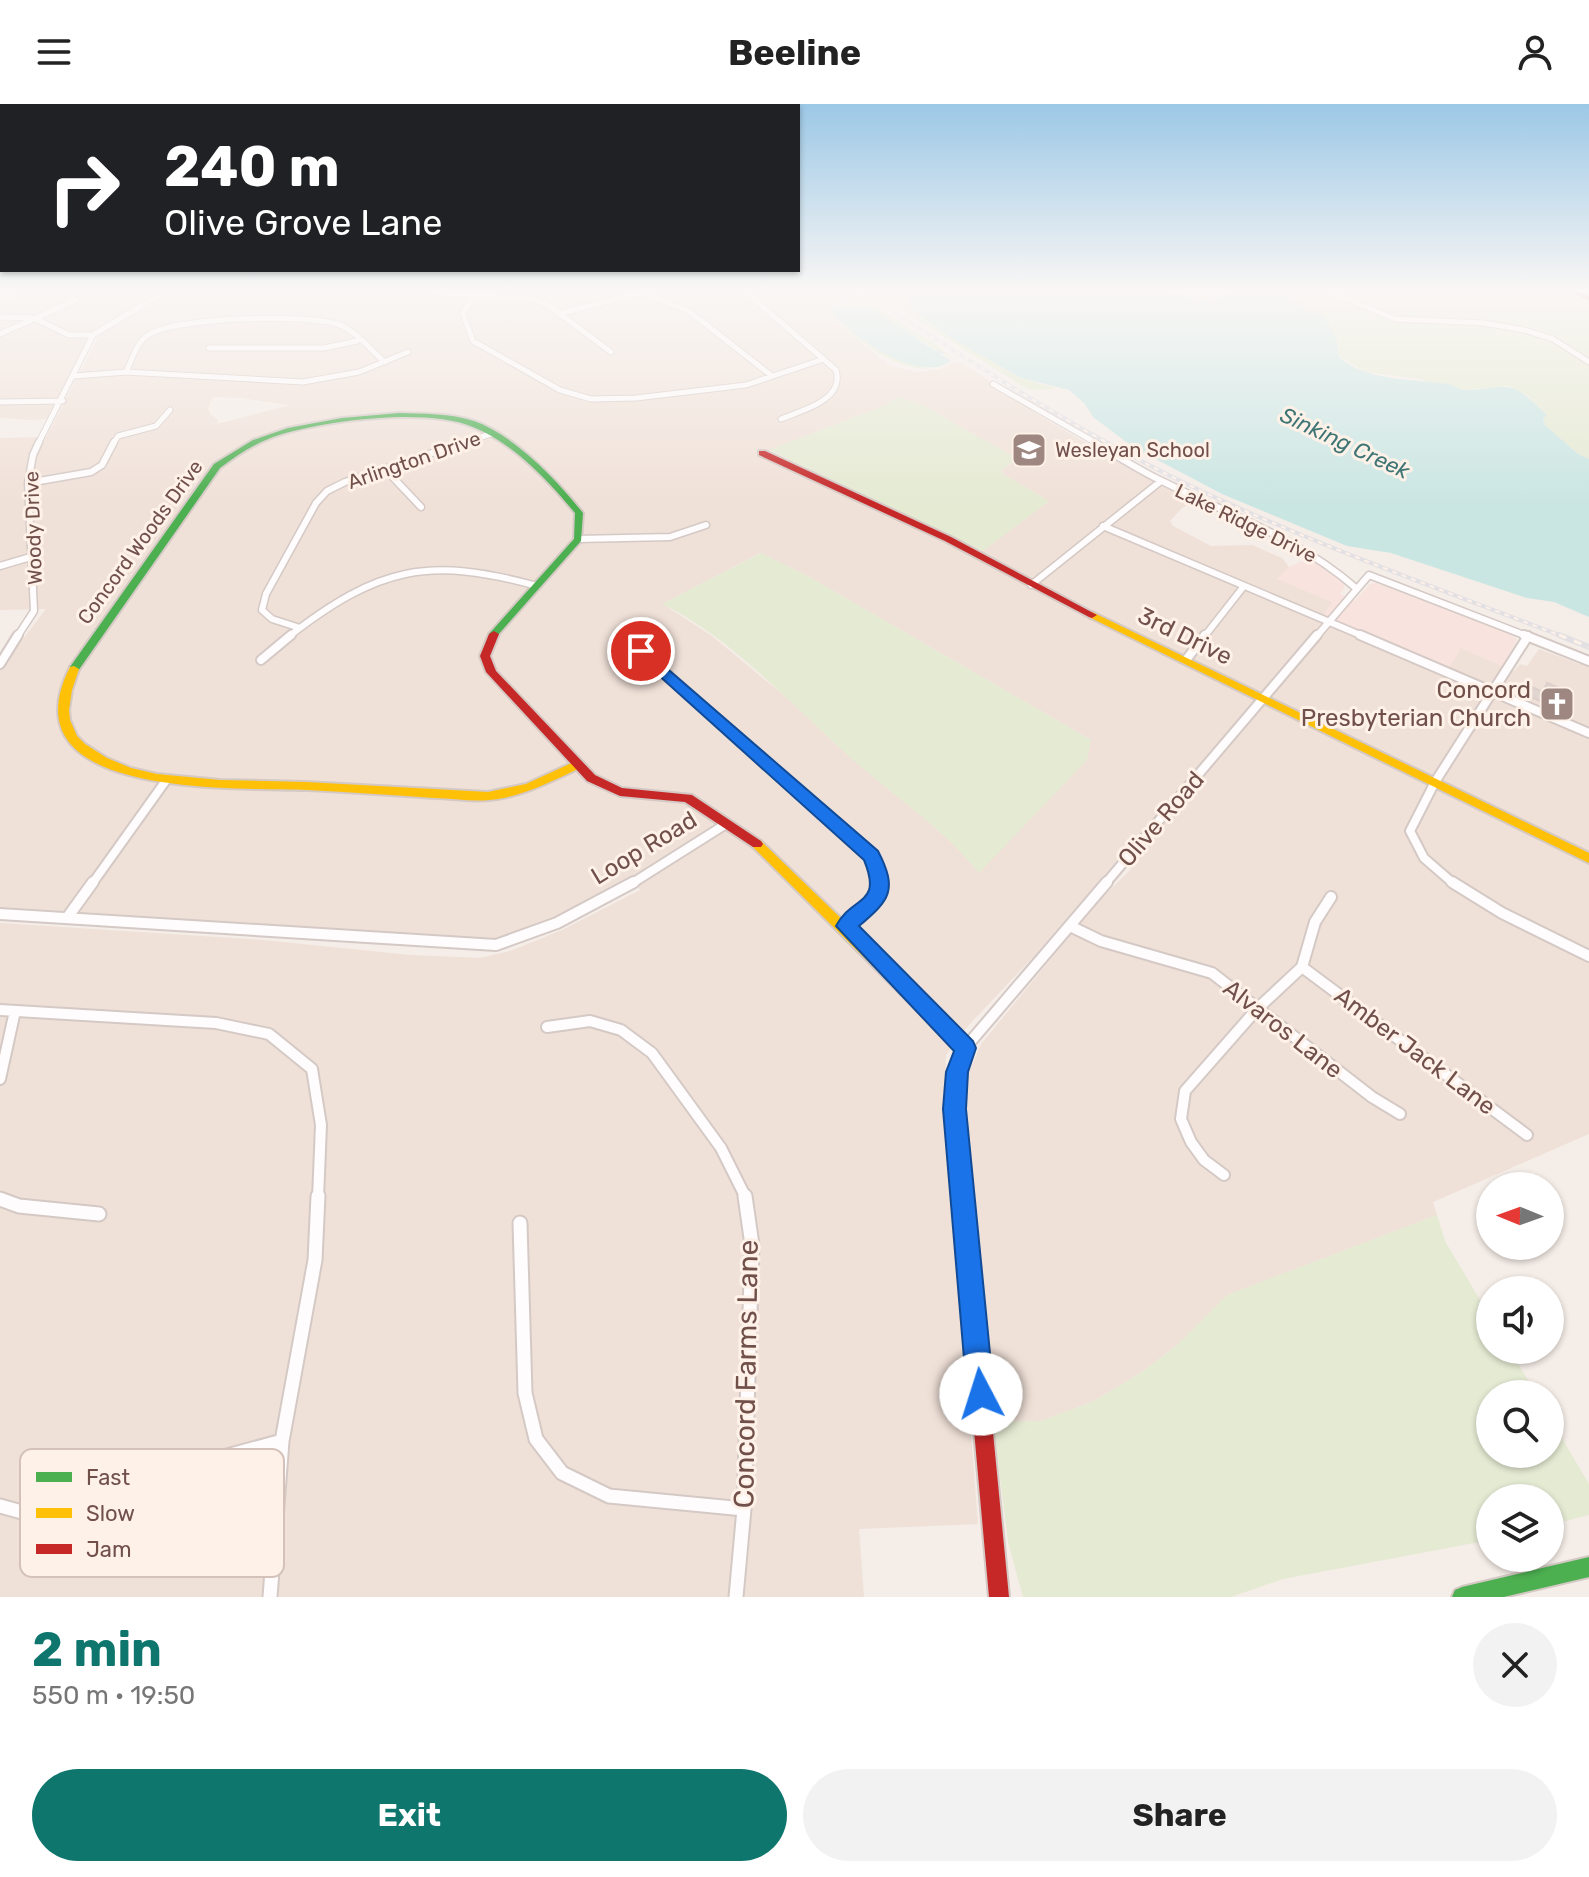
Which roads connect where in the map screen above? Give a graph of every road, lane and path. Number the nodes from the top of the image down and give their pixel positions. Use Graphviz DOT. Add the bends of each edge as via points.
graph roads {
  1 [pos="81,362"];
  2 [pos="131,362"];
  3 [pos="385,362"];
  4 [pos="512,362"];
  5 [pos="754,362"];
  6 [pos="816,362"];
  7 [pos="827,362"];
  8 [pos="126,372"];
  9 [pos="74,376"];
  10 [pos="772,376"];
  11 [pos="993,384"];
  12 [pos="63,401"];
  13 [pos="0,402"];
  14 [pos="170,410"];
  15 [pos="781,419"];
  16 [pos="491,434"];
  17 [pos="762,453"];
  18 [pos="385,469"];
  19 [pos="1161,481"];
  20 [pos="28,483"];
  21 [pos="421,507"];
  22 [pos="706,525"];
  23 [pos="1103,526"];
  24 [pos="578,539"];
  25 [pos="34,556"];
  26 [pos="0,566"];
  27 [pos="1031,585"];
  28 [pos="537,586"];
  29 [pos="1244,586"];
  30 [pos="1357,589"];
  31 [pos="1329,622"];
  32 [pos="300,628"];
  33 [pos="1528,636"];
  34 [pos="641,651"];
  35 [pos="261,660"];
  36 [pos="1186,660"];
  37 [pos="1589,661"];
  38 [pos="0,664"];
  39 [pos="1494,691"];
  40 [pos="1263,700"];
  41 [pos="1589,733"];
  42 [pos="576,765"];
  43 [pos="167,779"];
  44 [pos="1435,782"];
  45 [pos="726,824"];
  46 [pos="1589,858"];
  47 [pos="1331,897"];
  48 [pos="0,914"];
  49 [pos="67,918"];
  50 [pos="846,926"];
  51 [pos="1070,926"];
  52 [pos="1589,956"];
  53 [pos="1302,967"];
  54 [pos="1257,1009"];
  55 [pos="0,1010"];
  56 [pos="15,1011"];
  57 [pos="547,1027"];
  58 [pos="965,1048"];
  59 [pos="0,1079"];
  60 [pos="1400,1114"];
  61 [pos="1527,1135"];
  62 [pos="1224,1175"];
  63 [pos="0,1199"];
  64 [pos="99,1214"];
  65 [pos="520,1223"];
  66 [pos="282,1441"];
  67 [pos="253,1449"];
  68 [pos="281,1449"];
  69 [pos="0,1506"];
  70 [pos="744,1509"];
  71 [pos="20,1511"];
  72 [pos="1589,1567"];
  73 [pos="272,1577"];
  74 [pos="270,1597"];
  75 [pos="736,1597"];
  76 [pos="999,1597"];
  77 [pos="1462,1597"];
  1 -- 9 [label="street, Woody Drive"];
  2 -- 8 [label="street"];
  3 -- 8 [label="street" via="303,382"];
  4 -- 10 [label="street" via="574,395 612,400 746,385"];
  5 -- 10 [label="street"];
  6 -- 10 [label="street"];
  7 -- 15 [label="street" via="836,370 837,388 822,401"];
  8 -- 9 [label="street"];
  9 -- 12 [label="street, Woody Drive"];
  11 -- 19 [label="street, Lake Ridge Drive"];
  12 -- 13 [label="street"];
  12 -- 20 [label="street, Woody Drive" via="33,455"];
  14 -- 20 [label="street" via="156,426 118,436 102,465 91,472"];
  16 -- 18 [label="street, Arlington Drive"];
  16 -- 24 [label="street, Concord Woods Drive" via="569,500 579,513"];
  16 -- 43 [label="street, Concord Woods Drive" via="473,423 421,417 309,427 243,447 217,466 75,666 63,696 71,736 91,756 126,772"];
  17 -- 27 [label="street, 3rd Drive" via="948,539"];
  18 -- 21 [label="street"];
  18 -- 32 [label="street, Arlington Drive" via="327,491 266,594 262,610"];
  19 -- 23 [label="street"];
  19 -- 30 [label="street, Lake Ridge Drive" via="1291,541"];
  20 -- 25 [label="street, Woody Drive"];
  22 -- 24 [label="street" via="670,537"];
  23 -- 27 [label="street"];
  23 -- 29 [label="street"];
  24 -- 28 [label="street"];
  25 -- 26 [label="street"];
  25 -- 38 [label="street, Woody Drive" via="34,611"];
  27 -- 36 [label="street, 3rd Drive"];
  28 -- 32 [label="street" via="476,571 400,575 339,598"];
  28 -- 42 [label="street" via="490,639 485,656 491,672"];
  29 -- 31 [label="street"];
  29 -- 36 [label="street"];
  30 -- 31 [label="street, Olive Road"];
  30 -- 33 [label="street" via="1369,575"];
  31 -- 39 [label="street"];
  31 -- 40 [label="street, Olive Road"];
  32 -- 35 [label="street"];
  33 -- 37 [label="street"];
  33 -- 39 [label="street"];
  34 -- 50 [label="street" via="871,856 881,879 878,899"];
  36 -- 40 [label="street, 3rd Drive"];
  39 -- 41 [label="street"];
  39 -- 44 [label="street"];
  40 -- 44 [label="street, 3rd Drive"];
  40 -- 51 [label="street, Olive Road"];
  42 -- 43 [label="street, Concord Woods Drive" via="528,788 488,796"];
  42 -- 45 [label="street" via="620,792 688,798"];
  43 -- 49 [label="street"];
  44 -- 46 [label="street, 3rd Drive"];
  44 -- 52 [label="street" via="1410,831 1422,856 1521,923"];
  45 -- 49 [label="street, Loop Road" via="571,918 496,945"];
  45 -- 50 [label="street, Loop Road" via="767,850"];
  47 -- 53 [label="street" via="1315,922"];
  48 -- 49 [label="street, Loop Road"];
  50 -- 58 [label="street, Loop Road"];
  51 -- 54 [label="street, Alvaros Lane" via="1101,941 1212,973"];
  51 -- 58 [label="street, Olive Road"];
  53 -- 54 [label="street"];
  53 -- 61 [label="street, Amber Jack Lane"];
  54 -- 60 [label="street, Alvaros Lane"];
  54 -- 62 [label="street" via="1185,1091 1181,1119 1191,1142"];
  55 -- 56 [label="street"];
  56 -- 59 [label="street"];
  56 -- 66 [label="street" via="216,1023 269,1034 312,1069 321,1125 315,1260"];
  57 -- 70 [label="street, Concord Farms Lane" via="590,1021 621,1030 652,1053 721,1148 745,1192 752,1245"];
  58 -- 76 [label="street" via="954,1109"];
  63 -- 64 [label="street" via="19,1206"];
  65 -- 70 [label="street" via="525,1393 536,1439 562,1473 609,1496"];
  66 -- 67 [label="street"];
  66 -- 68 [label="street"];
  69 -- 71 [label="street"];
  70 -- 75 [label="street, Concord Farms Lane"];
  72 -- 77 [label="street"];
  73 -- 74 [label="street"];
}
